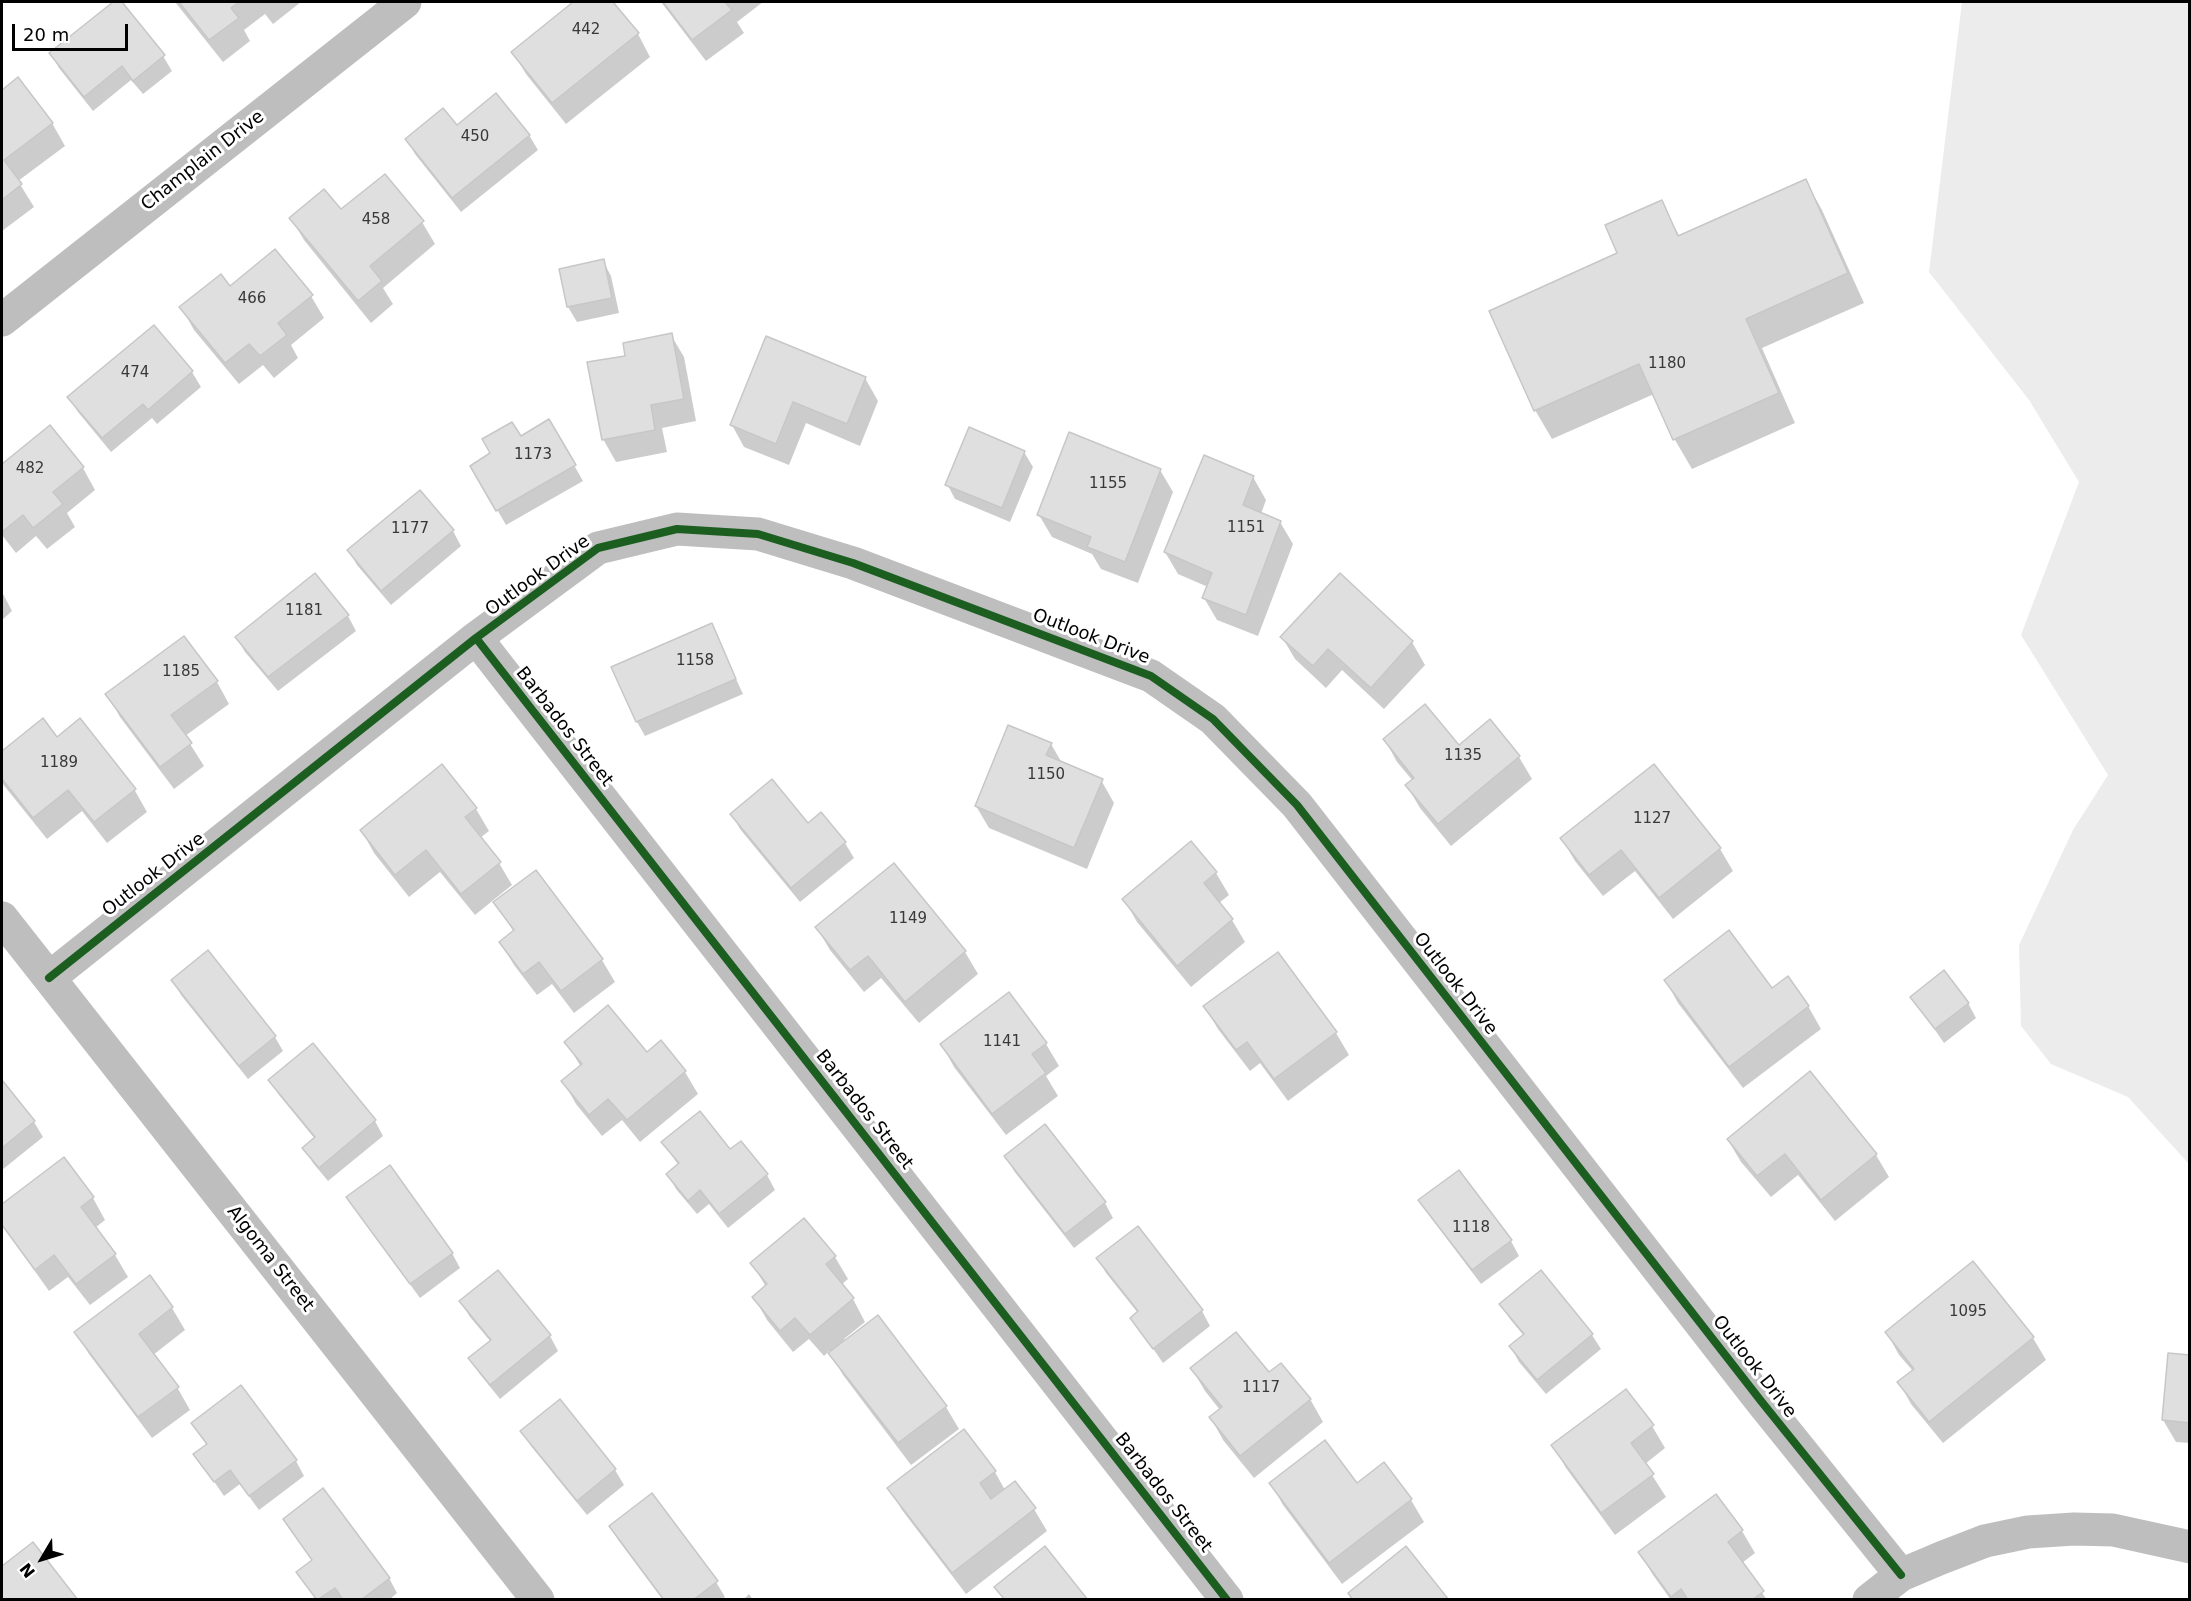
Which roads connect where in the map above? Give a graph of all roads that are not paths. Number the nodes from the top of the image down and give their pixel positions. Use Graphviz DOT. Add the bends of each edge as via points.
graph roads {
  1 [pos="405,2"];
  2 [pos="2,320"];
  3 [pos="476,638"];
  4 [pos="2,918"];
  5 [pos="49,978"];
  6 [pos="2190,1547"];
  7 [pos="1901,1575"];
  8 [pos="536,1599"];
  9 [pos="1227,1599"];
  10 [pos="1869,1599"];
  1 -- 2 [label="street, Champlain Drive"];
  3 -- 5 [label="street, Outlook Drive"];
  3 -- 7 [label="street, Outlook Drive" via="598,548 677,529 758,534 832,556 1151,676 1213,719 1297,805"];
  3 -- 9 [label="street, Barbados Street"];
  4 -- 5 [label="street, Algoma Street"];
  5 -- 8 [label="street, Algoma Street"];
  6 -- 7 [label="street" via="2113,1530 2028,1532 1984,1541"];
  7 -- 10 [label="street"];
}
